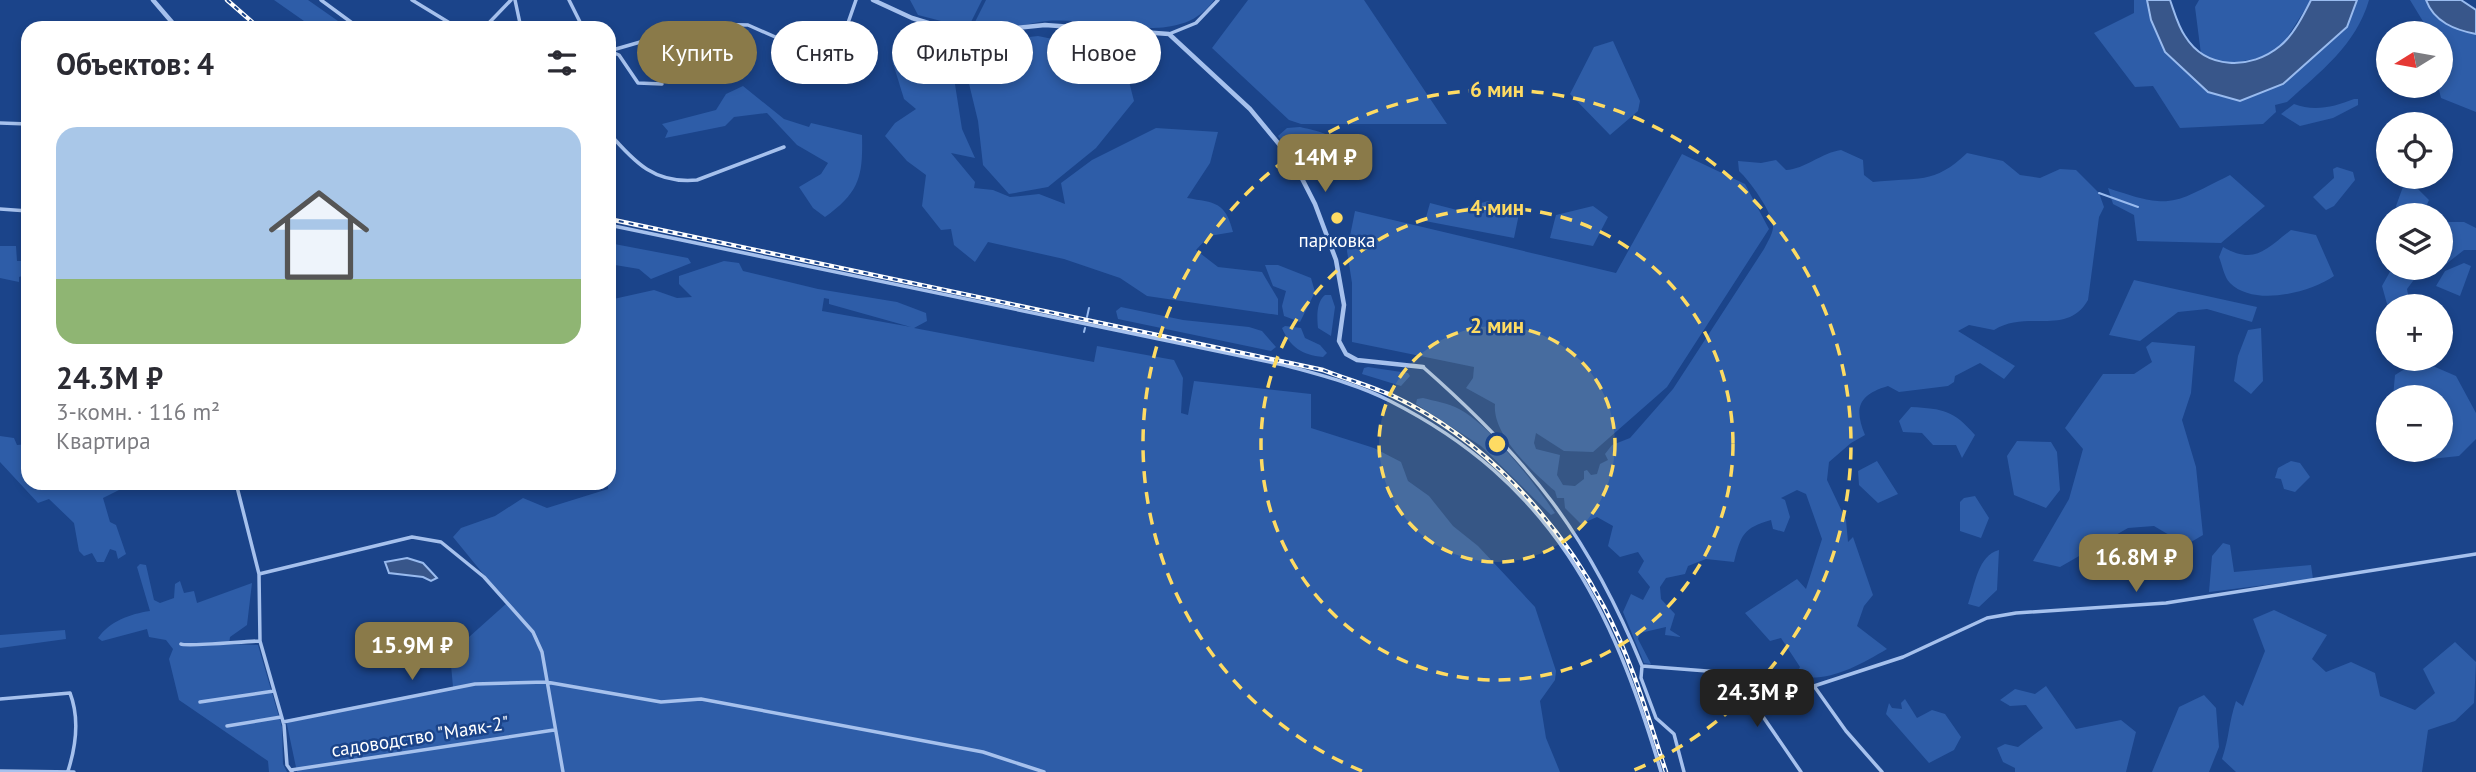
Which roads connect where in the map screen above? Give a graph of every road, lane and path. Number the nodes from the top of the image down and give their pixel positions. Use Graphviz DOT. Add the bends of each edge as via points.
graph roads {
  1 [pos="153,0"];
  2 [pos="321,0"];
  3 [pos="412,0"];
  4 [pos="513,0"];
  5 [pos="569,0"];
  6 [pos="856,0"];
  7 [pos="873,0"];
  8 [pos="1217,0"];
  9 [pos="171,21"];
  10 [pos="350,21"];
  11 [pos="446,21"];
  12 [pos="491,21"];
  13 [pos="519,21"];
  14 [pos="580,21"];
  15 [pos="1169,34"];
  16 [pos="616,49"];
  17 [pos="616,54"];
  18 [pos="637,82"];
  19 [pos="0,123"];
  20 [pos="21,124"];
  21 [pos="616,141"];
  22 [pos="784,146"];
  23 [pos="0,209"];
  24 [pos="21,210"];
  25 [pos="616,226"];
  26 [pos="1423,367"];
  27 [pos="238,490"];
  28 [pos="2476,554"];
  29 [pos="259,574"];
  30 [pos="260,641"];
  31 [pos="181,644"];
  32 [pos="1642,666"];
  33 [pos="1733,673"];
  34 [pos="547,681"];
  35 [pos="1814,686"];
  36 [pos="274,691"];
  37 [pos="0,699"];
  38 [pos="200,702"];
  39 [pos="282,719"];
  40 [pos="227,726"];
  41 [pos="554,730"];
  42 [pos="0,771"];
  43 [pos="291,771"];
  44 [pos="68,772"];
  45 [pos="74,772"];
  46 [pos="563,772"];
  47 [pos="1044,772"];
  48 [pos="1661,772"];
  49 [pos="1684,772"];
  50 [pos="1801,772"];
  51 [pos="1882,772"];
  1 -- 9 [label="street"];
  2 -- 10 [label="street"];
  3 -- 11 [label="street"];
  4 -- 12 [label="street"];
  4 -- 13 [label="street"];
  5 -- 14 [label="street"];
  6 -- 16 [label="street" via="834,63 748,25 692,26"];
  7 -- 15 [label="street" via="951,30 1045,26"];
  8 -- 15 [label="street" via="1196,23"];
  15 -- 26 [label="street" via="1250,109 1293,161 1336,260 1344,305 1339,341 1346,354 1357,360"];
  17 -- 18 [label="street"];
  19 -- 20 [label="street"];
  21 -- 22 [label="street" via="647,172 683,181 698,180"];
  23 -- 24 [label="street"];
  25 -- 48 [label="street" via="1284,365 1389,400 1483,461 1559,541 1598,603 1619,648"];
  26 -- 32 [label="street" via="1511,449 1552,497 1591,556"];
  27 -- 29 [label="street"];
  28 -- 35 [label="street" via="2179,601 1987,618 1903,657"];
  29 -- 30 [label="street"];
  29 -- 34 [label="street" via="412,537 441,542 484,576 533,632"];
  30 -- 31 [label="street" via="219,641 188,648"];
  30 -- 36 [label="street"];
  32 -- 33 [label="street"];
  32 -- 49 [label="street" via="1641,678 1656,718 1674,734"];
  33 -- 35 [label="street"];
  33 -- 50 [label="street"];
  34 -- 39 [label="street, садоводство \"Маяк-2\"" via="475,684"];
  34 -- 41 [label="street"];
  34 -- 47 [label="street, садоводство \"Маяк-2\"" via="661,702 701,699 983,752"];
  35 -- 51 [label="street"];
  36 -- 38 [label="street"];
  36 -- 39 [label="street"];
  37 -- 44 [label="street" via="70,693 76,744"];
  39 -- 40 [label="street, садоводство \"Маяк-2\""];
  39 -- 43 [label="street"];
  41 -- 43 [label="street, садоводство \"Маяк-2\""];
  41 -- 46 [label="street"];
  42 -- 44 [label="street"];
  44 -- 45 [label="street"];
}
